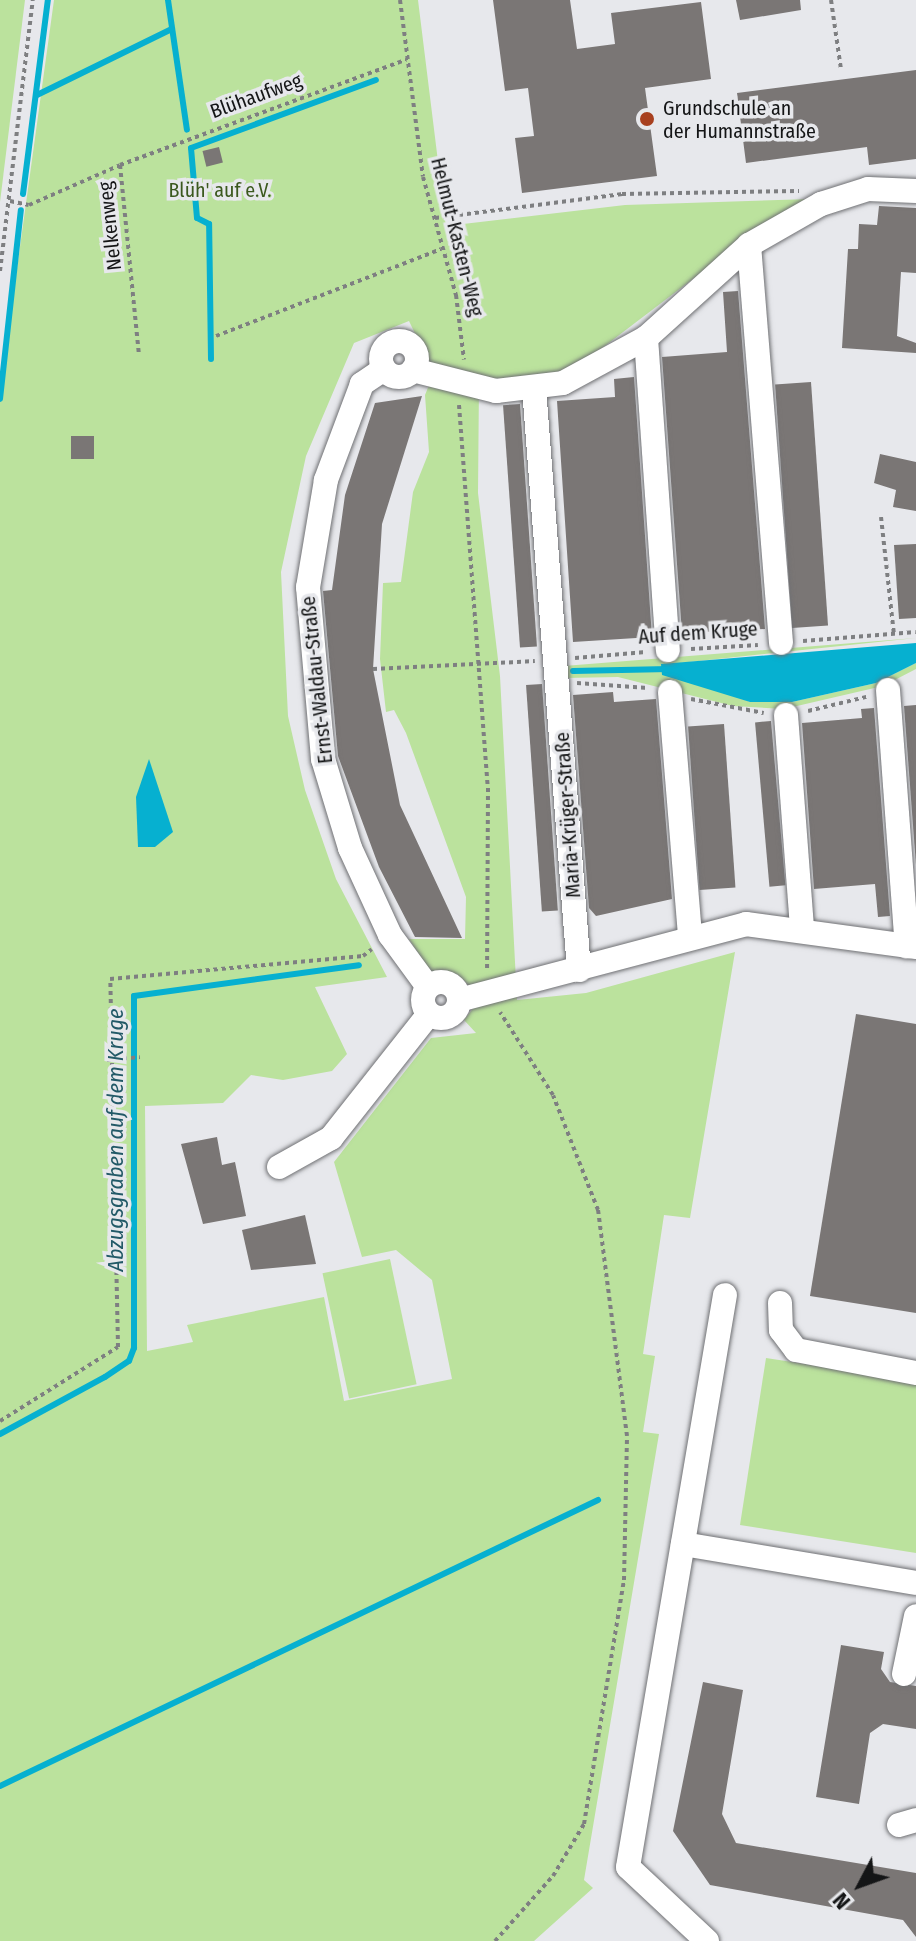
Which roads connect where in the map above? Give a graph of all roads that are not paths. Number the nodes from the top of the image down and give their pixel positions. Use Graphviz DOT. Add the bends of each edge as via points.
graph roads {
  1 [pos="916,191"];
  2 [pos="749,245"];
  3 [pos="646,338"];
  4 [pos="534,388"];
  5 [pos="781,643"];
  6 [pos="668,650"];
  7 [pos="888,690"];
  8 [pos="670,692"];
  9 [pos="786,715"];
  10 [pos="802,926"];
  11 [pos="690,934"];
  12 [pos="912,946"];
  13 [pos="579,970"];
  14 [pos="428,987"];
  15 [pos="459,1000"];
  16 [pos="429,1014"];
  17 [pos="279,1167"];
  18 [pos="725,1295"];
  19 [pos="780,1303"];
  20 [pos="916,1373"];
  21 [pos="683,1544"];
  22 [pos="916,1583"];
  23 [pos="916,1616"];
  24 [pos="904,1674"];
  25 [pos="916,1820"];
  26 [pos="916,1828"];
  27 [pos="707,1941"];
  1 -- 2 [label="street, Ernst-Waldau-Straße" via="844,195"];
  2 -- 3 [label="street, Ernst-Waldau-Straße"];
  2 -- 5 [label="street"];
  3 -- 4 [label="street, Ernst-Waldau-Straße" via="603,367"];
  3 -- 6 [label="street"];
  4 -- 13 [label="street, Maria-Krüger-Straße"];
  4 -- 14 [label="street, Ernst-Waldau-Straße" via="462,387 413,370 395,377 384,369 362,384 326,480 308,587 327,774 350,848 390,935"];
  7 -- 12 [label="street"];
  8 -- 11 [label="street"];
  9 -- 10 [label="street"];
  10 -- 11 [label="street" via="746,924"];
  10 -- 12 [label="street"];
  11 -- 13 [label="street"];
  13 -- 15 [label="street"];
  14 -- 15 [label="street" via="448,984"];
  14 -- 16 [label="street" via="423,997"];
  15 -- 16 [label="street" via="448,1017"];
  16 -- 17 [label="street" via="331,1138"];
  18 -- 21 [label="street"];
  19 -- 20 [label="street" via="781,1330 796,1350"];
  21 -- 22 [label="street"];
  21 -- 27 [label="street" via="628,1867"];
  23 -- 24 [label="street"];
  25 -- 26 [label="street" via="899,1825"];
}
